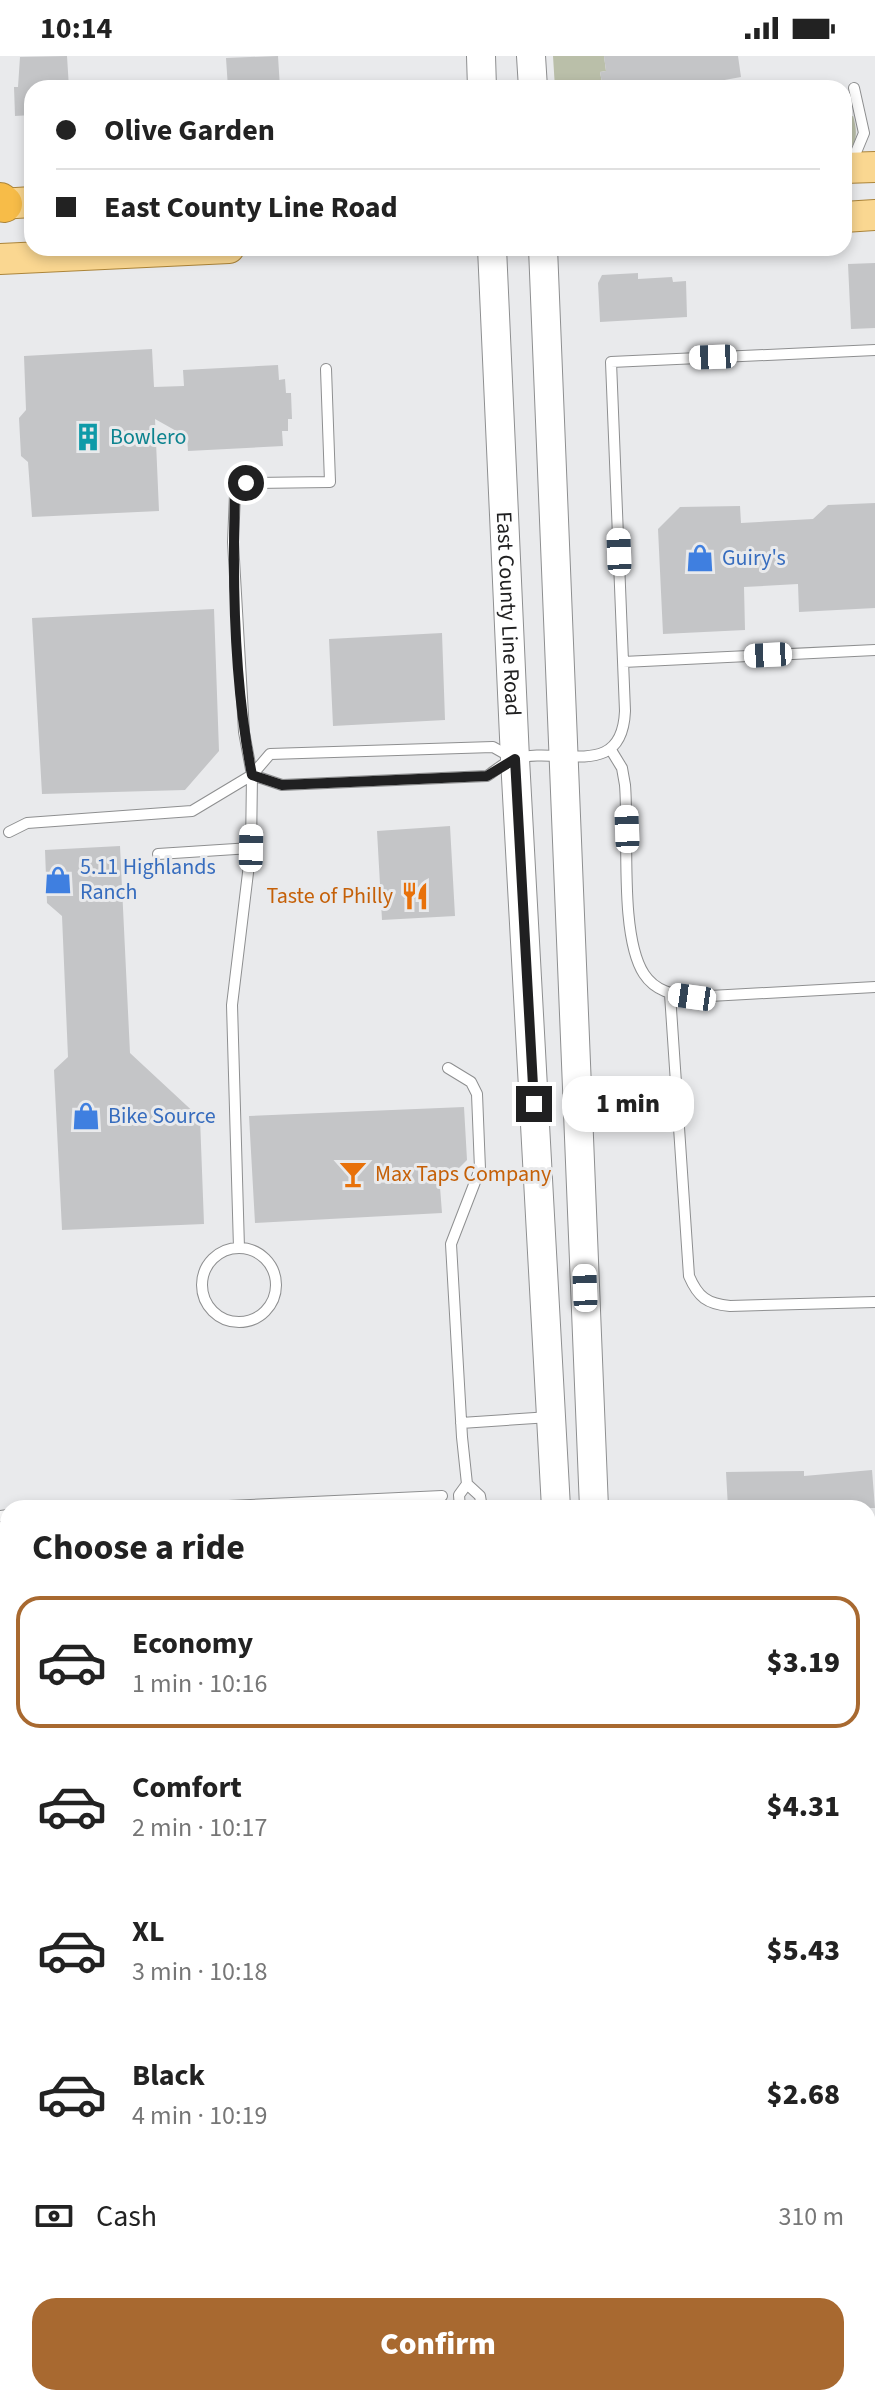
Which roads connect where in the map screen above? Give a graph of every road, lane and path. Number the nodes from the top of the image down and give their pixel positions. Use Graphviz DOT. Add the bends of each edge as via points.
graph roads {
  1 [pos="481,56"];
  2 [pos="531,56"];
  3 [pos="482,80"];
  4 [pos="532,80"];
  5 [pos="854,88"];
  6 [pos="855,168"];
  7 [pos="875,215"];
  8 [pos="852,216"];
  9 [pos="61,256"];
  10 [pos="492,256"];
  11 [pos="543,256"];
  12 [pos="0,259"];
  13 [pos="875,350"];
  14 [pos="326,369"];
  15 [pos="875,650"];
  16 [pos="623,662"];
  17 [pos="611,750"];
  18 [pos="564,756"];
  19 [pos="515,759"];
  20 [pos="252,775"];
  21 [pos="9,832"];
  22 [pos="251,848"];
  23 [pos="158,854"];
  24 [pos="875,987"];
  25 [pos="670,994"];
  26 [pos="448,1068"];
  27 [pos="239,1248"];
  28 [pos="875,1302"];
  29 [pos="552,1417"];
  30 [pos="461,1423"];
  31 [pos="467,1484"];
  32 [pos="442,1496"];
  33 [pos="391,1500"];
  34 [pos="459,1500"];
  35 [pos="481,1500"];
  36 [pos="556,1500"];
  37 [pos="594,1500"];
  1 -- 3 [label="main road"];
  2 -- 4 [label="main road"];
  5 -- 6 [label="lane" via="864,133"];
  7 -- 8 [label="main road"];
  9 -- 12 [label="main road"];
  10 -- 19 [label="main road, East County Line Road"];
  11 -- 18 [label="main road"];
  13 -- 16 [label="lane" via="611,362"];
  14 -- 20 [label="lane" via="330,482 246,483 235,494 244,732"];
  15 -- 16 [label="lane"];
  16 -- 17 [label="lane" via="623,731"];
  17 -- 18 [label="lane"];
  17 -- 25 [label="lane" via="624,774 634,948 644,974"];
  18 -- 19 [label="lane"];
  18 -- 37 [label="main road"];
  19 -- 20 [label="lane" via="487,776 282,785"];
  19 -- 20 [label="lane" via="493,747 300,751 270,754"];
  19 -- 29 [label="main road, East County Line Road"];
  20 -- 21 [label="lane" via="192,811 27,823"];
  20 -- 22 [label="lane"];
  22 -- 23 [label="lane"];
  22 -- 27 [label="lane" via="232,1005"];
  24 -- 25 [label="lane"];
  25 -- 28 [label="lane" via="689,1276 696,1292 710,1304 730,1306"];
  26 -- 30 [label="lane" via="475,1088 480,1142 478,1179 451,1244"];
  27 -- 27 [label="lane" via="217,1255 202,1285 217,1316 239,1323 263,1314 271,1304 276,1279 263,1257"];
  29 -- 30 [label="lane"];
  29 -- 36 [label="main road, East County Line Road"];
  30 -- 31 [label="lane"];
  31 -- 34 [label="lane"];
  31 -- 35 [label="lane"];
  32 -- 33 [label="lane"];
}
